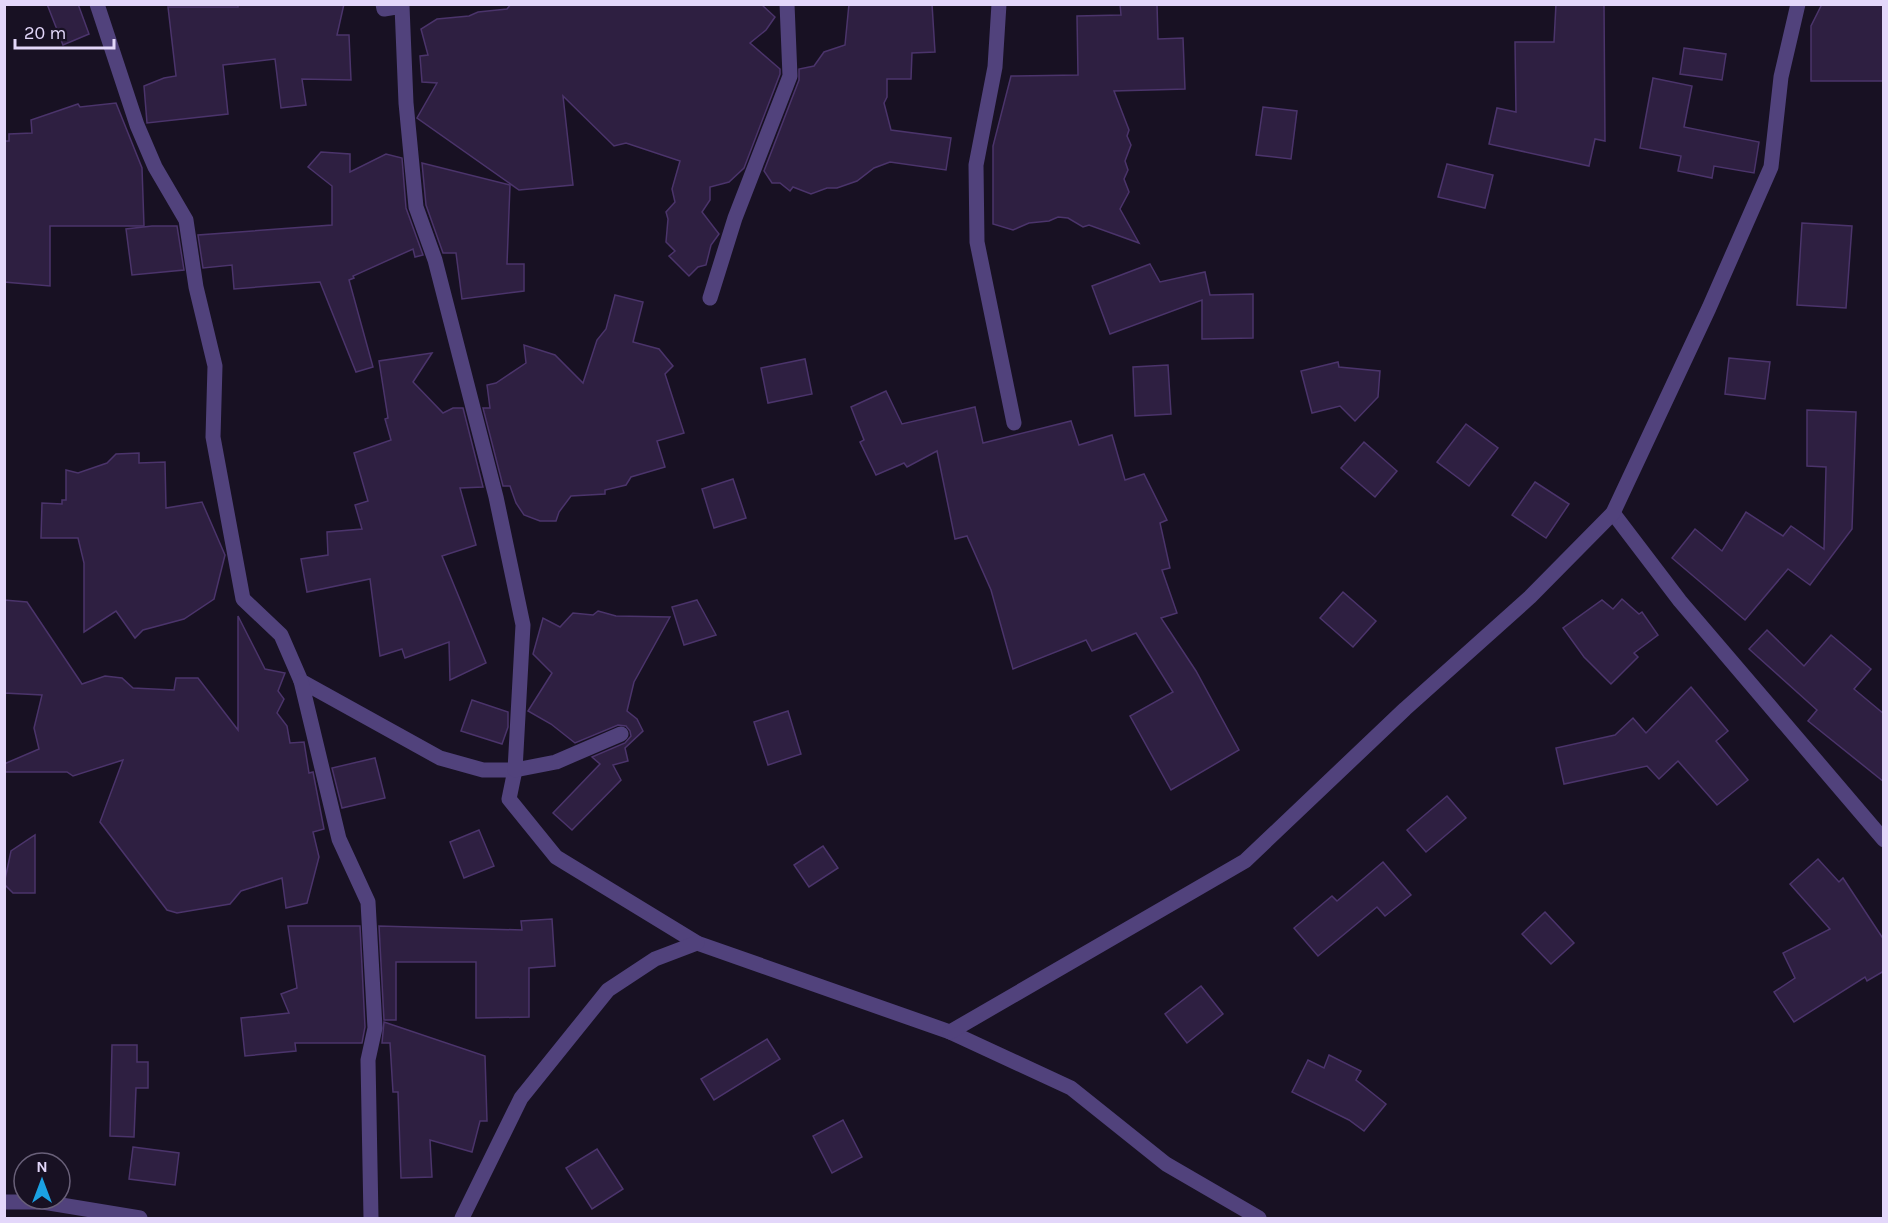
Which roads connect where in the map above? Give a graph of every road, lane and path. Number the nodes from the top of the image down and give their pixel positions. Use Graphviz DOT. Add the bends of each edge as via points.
graph roads {
  1 [pos="97,4"];
  2 [pos="383,4"];
  3 [pos="787,4"];
  4 [pos="999,4"];
  5 [pos="1798,4"];
  6 [pos="408,5"];
  7 [pos="711,298"];
  8 [pos="1014,423"];
  9 [pos="1614,513"];
  10 [pos="301,681"];
  11 [pos="621,734"];
  12 [pos="515,770"];
  13 [pos="1884,840"];
  14 [pos="697,943"];
  15 [pos="950,1032"];
  16 [pos="4,1202"];
  17 [pos="140,1218"];
  18 [pos="371,1218"];
  19 [pos="462,1218"];
  20 [pos="1259,1218"];
  1 -- 10 [label="street" via="146,146 186,220 196,287 215,366 213,437 243,599 281,635"];
  2 -- 6 [label="street" via="384,9"];
  3 -- 7 [label="street" via="790,76 735,218"];
  4 -- 8 [label="street" via="995,67 976,165 977,242"];
  5 -- 9 [label="street" via="1781,77 1771,167"];
  6 -- 12 [label="street" via="406,103 416,207 444,294 496,497 523,625"];
  9 -- 13 [label="street" via="1680,601"];
  9 -- 15 [label="street" via="1530,597 1245,861"];
  10 -- 12 [label="street" via="440,758 483,770"];
  10 -- 18 [label="street" via="339,839 368,902 375,1028 368,1060"];
  11 -- 12 [label="street" via="556,762"];
  12 -- 14 [label="street" via="509,799 556,857"];
  14 -- 15 [label="street"];
  14 -- 19 [label="street" via="655,959 608,990 521,1098"];
  15 -- 20 [label="street" via="1071,1088 1166,1164"];
  16 -- 17 [label="street" via="44,1202"];
}
